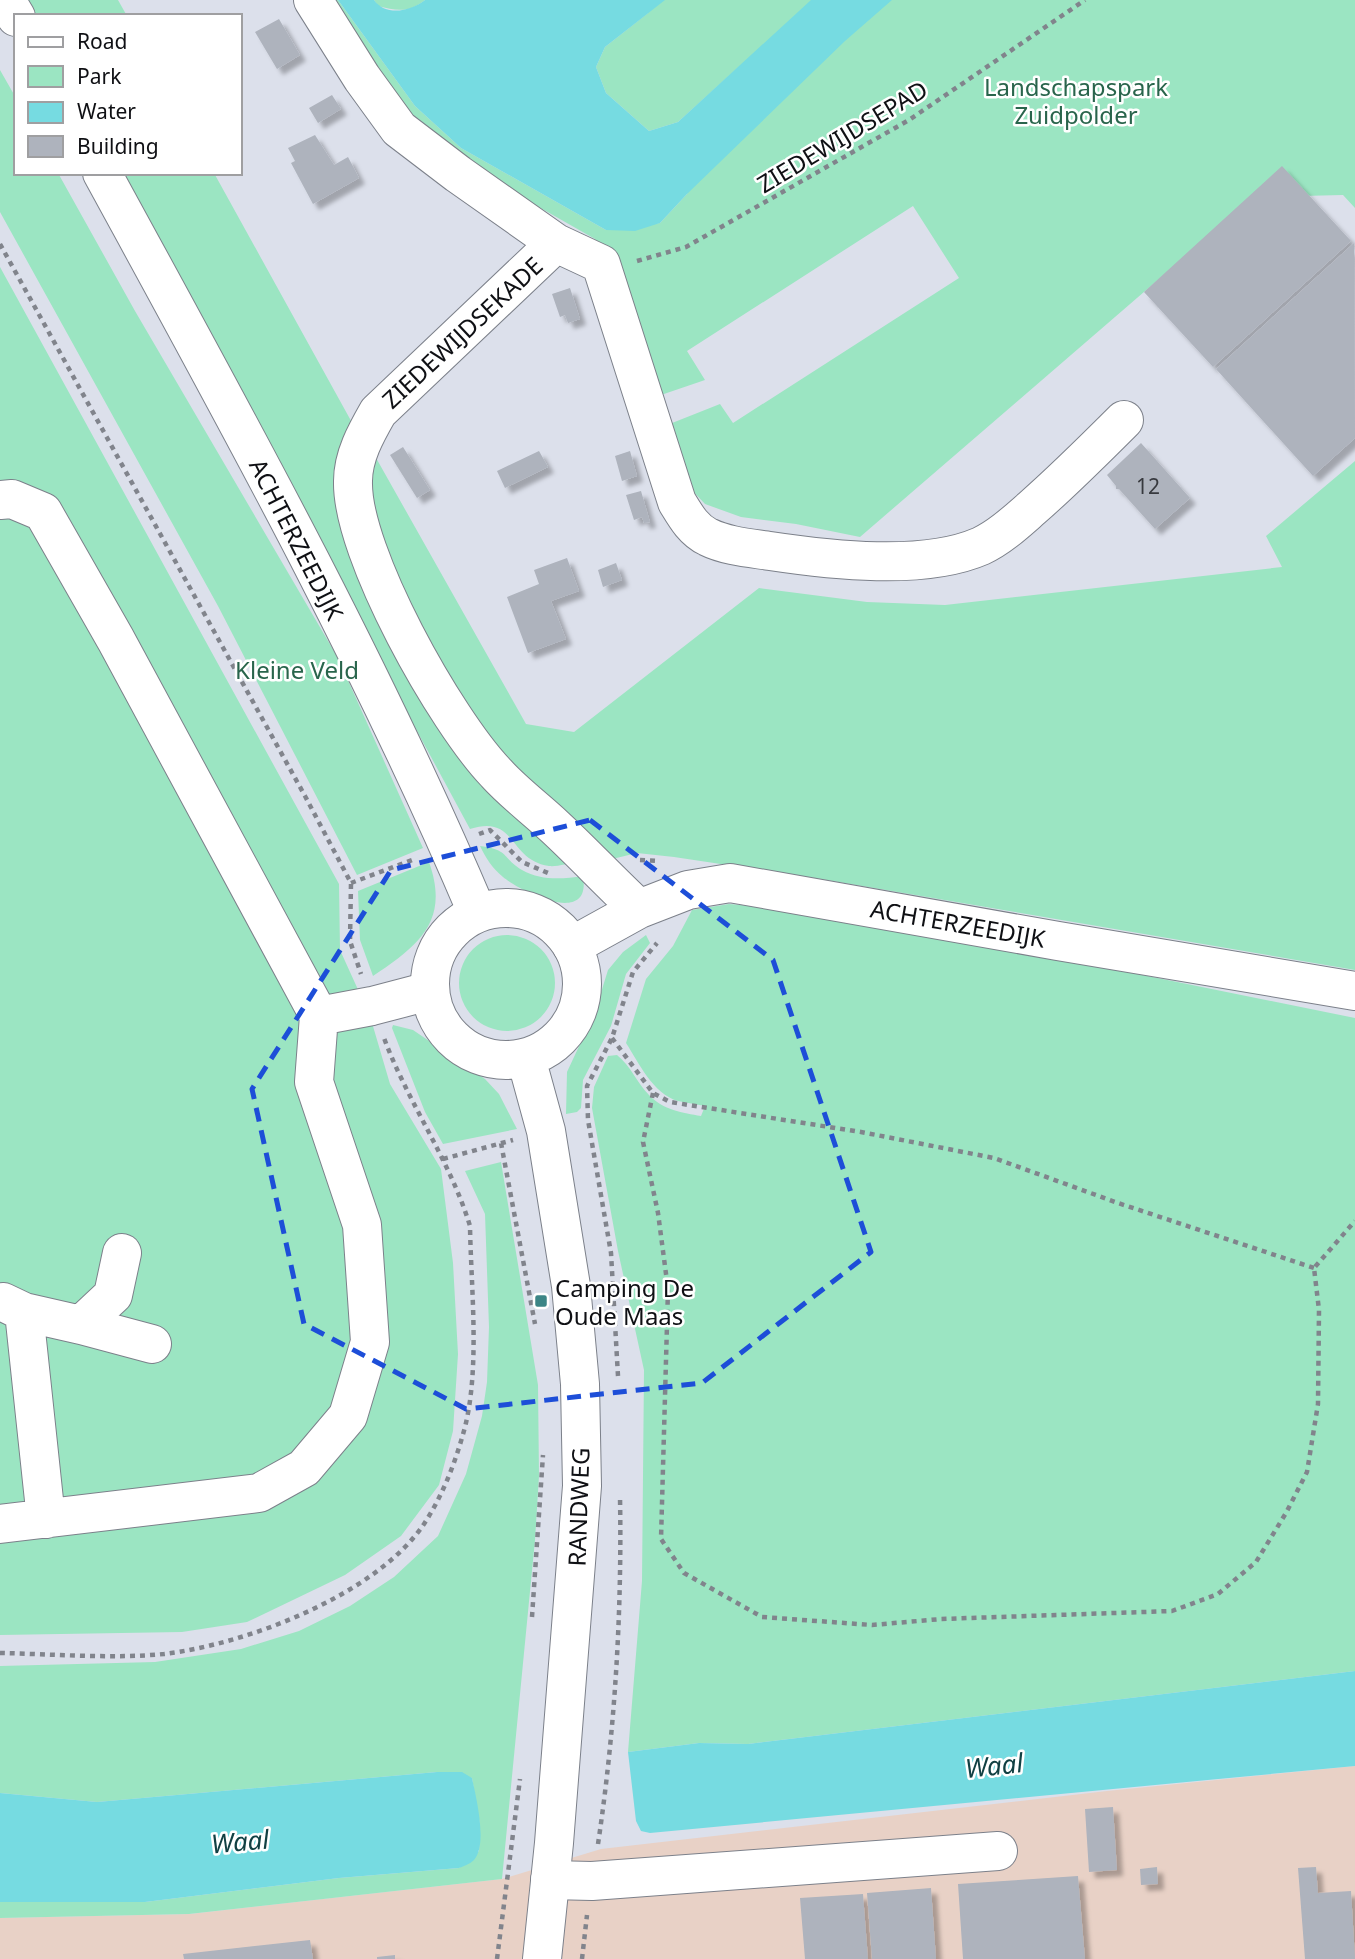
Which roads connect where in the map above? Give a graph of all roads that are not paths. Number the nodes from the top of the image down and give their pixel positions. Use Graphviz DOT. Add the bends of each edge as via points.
graph roads {
  1 [pos="313,0"];
  2 [pos="103,175"];
  3 [pos="556,243"];
  4 [pos="1124,420"];
  5 [pos="0,500"];
  6 [pos="639,909"];
  7 [pos="477,912"];
  8 [pos="572,946"];
  9 [pos="1355,990"];
  10 [pos="429,991"];
  11 [pos="319,1016"];
  12 [pos="526,1058"];
  13 [pos="122,1253"];
  14 [pos="12,1306"];
  15 [pos="82,1325"];
  16 [pos="152,1344"];
  17 [pos="46,1519"];
  18 [pos="0,1524"];
  19 [pos="998,1851"];
  20 [pos="550,1880"];
  21 [pos="542,1959"];
  1 -- 3 [label="street, ZIEDEWIJDSEKADE" via="399,129"];
  2 -- 7 [label="street, ACHTERZEEDIJK" via="383,703"];
  3 -- 4 [label="street, ZIEDEWIJDSEKADE" via="601,264 663,416 677,502 690,524 707,537 818,558 910,560 950,555 981,545 1011,527"];
  3 -- 6 [label="street, ZIEDEWIJDSEKADE" via="378,412 360,443 353,481 359,521 381,582 422,666 455,720 497,774"];
  5 -- 11 [label="street" via="12,499 43,512"];
  6 -- 8 [label="street, ACHTERZEEDIJK"];
  6 -- 9 [label="street, ACHTERZEEDIJK" via="688,890 730,883"];
  7 -- 8 [label="street" via="499,907 542,916"];
  7 -- 10 [label="street" via="450,931 438,949"];
  8 -- 12 [label="street" via="581,969 582,992 576,1014 564,1034 547,1049"];
  10 -- 11 [label="street"];
  10 -- 12 [label="street" via="436,1017 452,1039 473,1054 499,1061"];
  11 -- 17 [label="street" via="314,1082 362,1226 370,1342 348,1416 304,1468 259,1493"];
  12 -- 20 [label="street, RANDWEG" via="546,1131 571,1286 580,1384 582,1486"];
  13 -- 15 [label="street" via="113,1295"];
  14 -- 15 [label="street"];
  14 -- 17 [label="street"];
  15 -- 16 [label="street"];
  17 -- 18 [label="street"];
  19 -- 20 [label="street" via="592,1881"];
  20 -- 21 [label="street, RANDWEG"];
}
